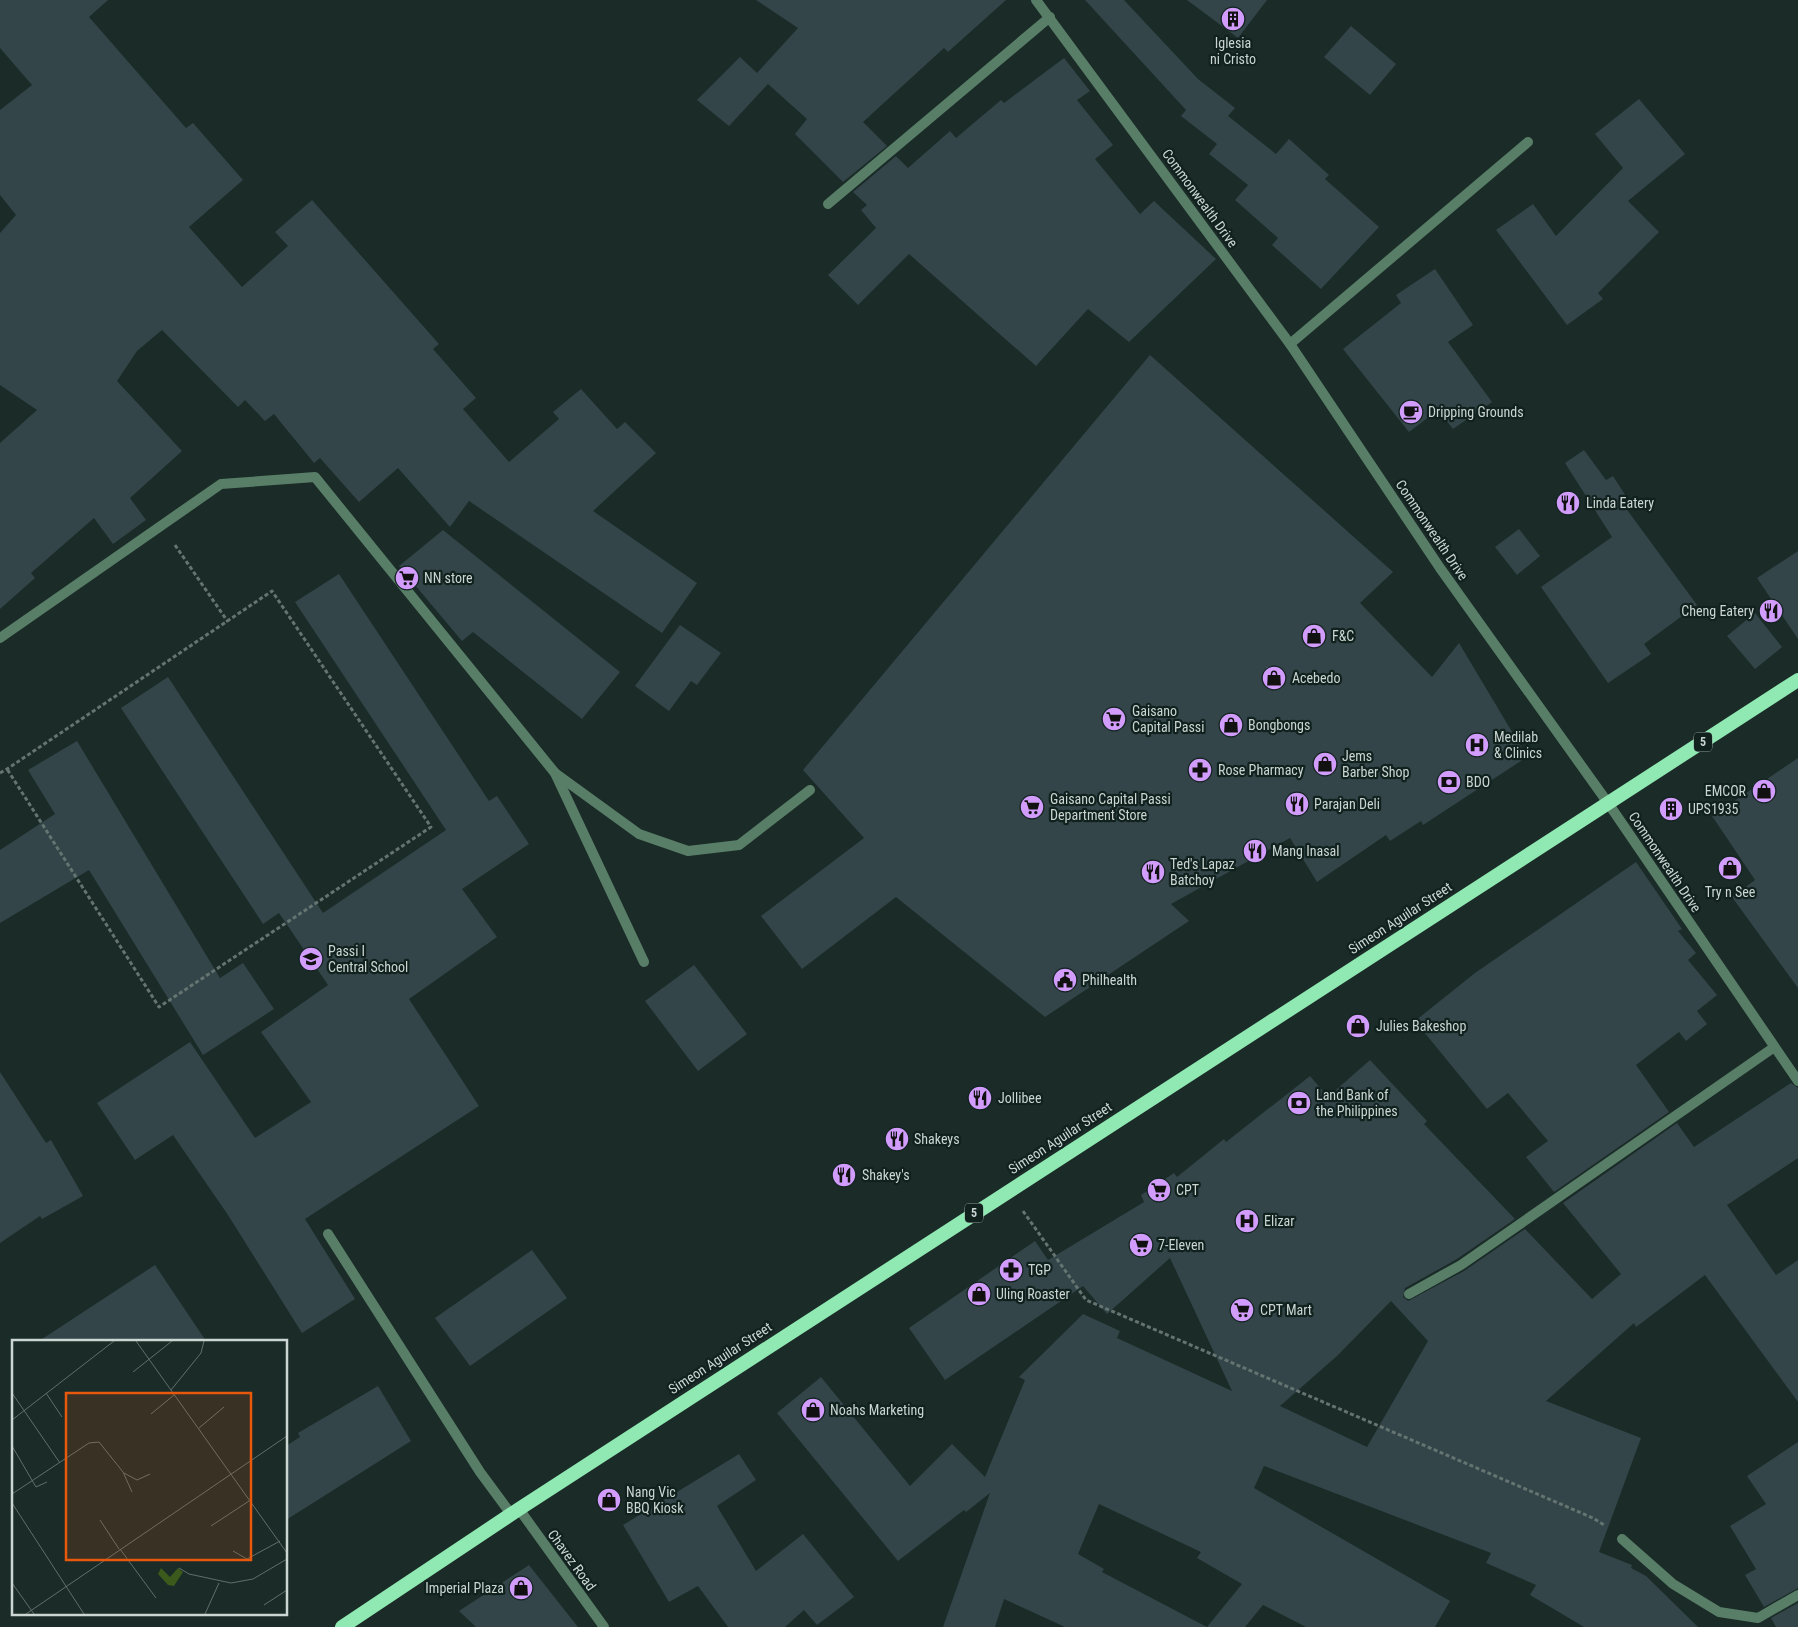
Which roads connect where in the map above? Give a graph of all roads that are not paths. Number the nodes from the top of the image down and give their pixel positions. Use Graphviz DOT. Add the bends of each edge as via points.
graph roads {
  1 [pos="1036,0"];
  2 [pos="1050,17"];
  3 [pos="1528,142"];
  4 [pos="828,204"];
  5 [pos="1290,344"];
  6 [pos="0,638"];
  7 [pos="1798,680"];
  8 [pos="555,773"];
  9 [pos="810,790"];
  10 [pos="1608,803"];
  11 [pos="644,962"];
  12 [pos="1774,1048"];
  13 [pos="1798,1081"];
  14 [pos="328,1234"];
  15 [pos="1410,1294"];
  16 [pos="515,1511"];
  17 [pos="1622,1539"];
  18 [pos="1798,1596"];
  19 [pos="342,1627"];
  20 [pos="604,1627"];
  1 -- 2 [label="street, Commonwealth Drive"];
  2 -- 4 [label="street"];
  2 -- 5 [label="street, Commonwealth Drive"];
  3 -- 5 [label="street"];
  5 -- 10 [label="street, Commonwealth Drive" via="1440,568"];
  6 -- 8 [label="street" via="221,484 315,477"];
  7 -- 10 [label="highway, Simeon Aguilar Street / 5"];
  8 -- 9 [label="street" via="639,834 688,850 739,845"];
  8 -- 11 [label="street"];
  10 -- 12 [label="street, Commonwealth Drive"];
  10 -- 16 [label="highway, Simeon Aguilar Street / 5"];
  12 -- 13 [label="street, Commonwealth Drive"];
  12 -- 15 [label="street" via="1461,1265"];
  14 -- 16 [label="street, Chavez Road" via="480,1472"];
  16 -- 19 [label="highway, Simeon Aguilar Street / 5"];
  16 -- 20 [label="street, Chavez Road"];
  17 -- 18 [label="street" via="1673,1584 1719,1612 1758,1618"];
}
